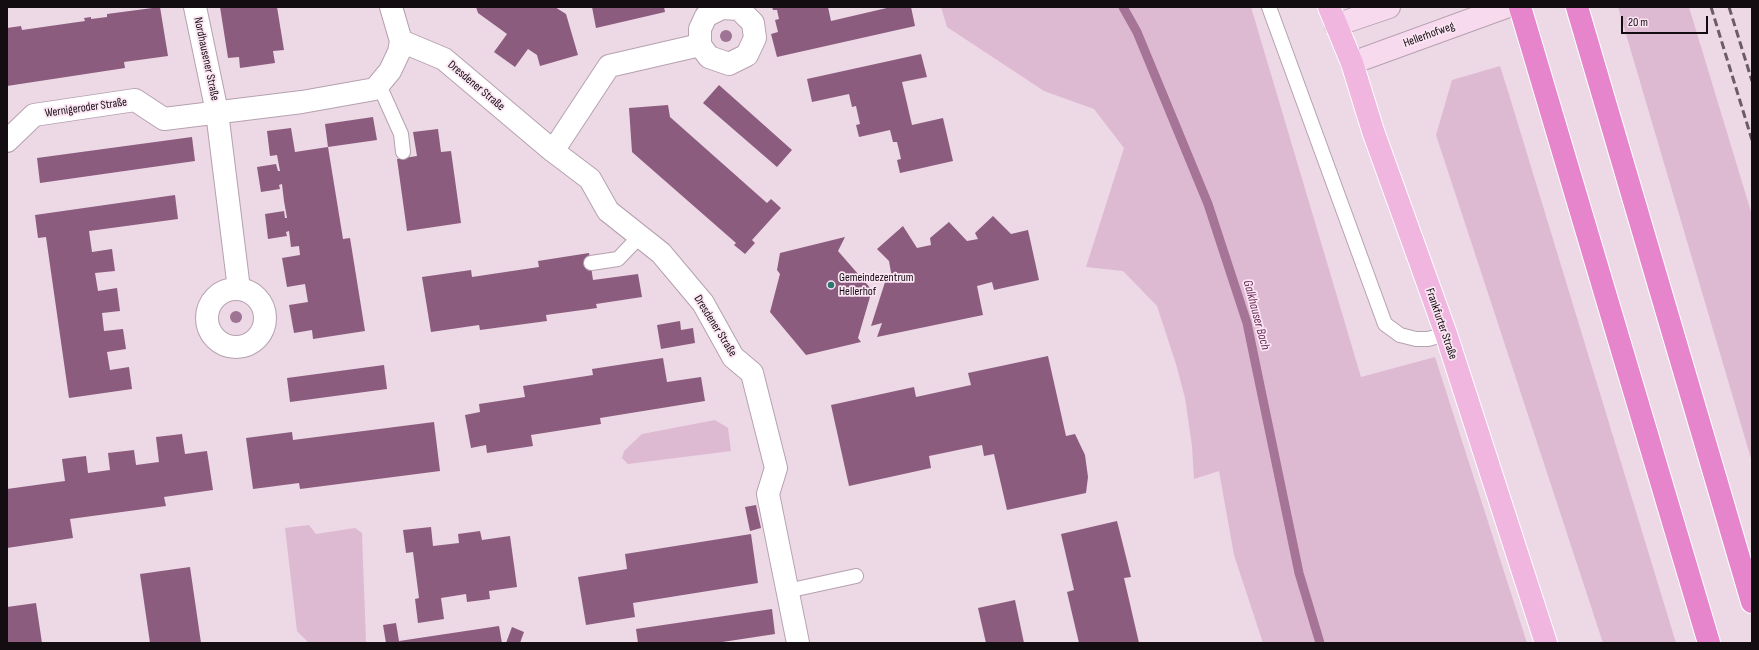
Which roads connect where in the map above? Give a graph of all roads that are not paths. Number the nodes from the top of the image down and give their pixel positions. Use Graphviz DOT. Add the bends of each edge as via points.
graph roads {
  1 [pos="195,7"];
  2 [pos="391,7"];
  3 [pos="1269,7"];
  4 [pos="1389,7"];
  5 [pos="1506,7"];
  6 [pos="1520,7"];
  7 [pos="1577,7"];
  8 [pos="1332,16"];
  9 [pos="401,41"];
  10 [pos="700,45"];
  11 [pos="1352,63"];
  12 [pos="378,85"];
  13 [pos="217,112"];
  14 [pos="7,140"];
  15 [pos="553,151"];
  16 [pos="403,152"];
  17 [pos="640,236"];
  18 [pos="592,262"];
  19 [pos="238,289"];
  20 [pos="1446,334"];
  21 [pos="856,576"];
  22 [pos="787,591"];
  23 [pos="1752,602"];
  24 [pos="798,643"];
  25 [pos="1546,643"];
  26 [pos="1708,643"];
  1 -- 13 [label="street, Nordhausener Straße"];
  2 -- 9 [label="street"];
  3 -- 20 [label="lane" via="1386,324 1400,335 1416,339"];
  4 -- 8 [label="street"];
  5 -- 11 [label="street, Hellerhofweg"];
  6 -- 26 [label="highway"];
  7 -- 23 [label="highway"];
  8 -- 11 [label="main road, Frankfurter Straße"];
  9 -- 12 [label="street" via="390,71"];
  9 -- 15 [label="street, Dresdener Straße" via="444,59"];
  10 -- 15 [label="street" via="608,66"];
  11 -- 20 [label="main road, Frankfurter Straße"];
  12 -- 13 [label="street, Wernigeroder Straße" via="375,89 310,100"];
  12 -- 16 [label="lane" via="400,134"];
  13 -- 14 [label="street, Wernigeroder Straße" via="164,119 135,100 34,115"];
  13 -- 19 [label="street"];
  15 -- 17 [label="street, Dresdener Straße" via="590,179 608,211"];
  17 -- 18 [label="lane" via="618,259"];
  17 -- 22 [label="street, Dresdener Straße" via="662,253 703,303 733,357 752,373 776,468 768,494"];
  20 -- 25 [label="main road, Frankfurter Straße"];
  21 -- 22 [label="lane"];
  22 -- 24 [label="street, Dresdener Straße"];
}
